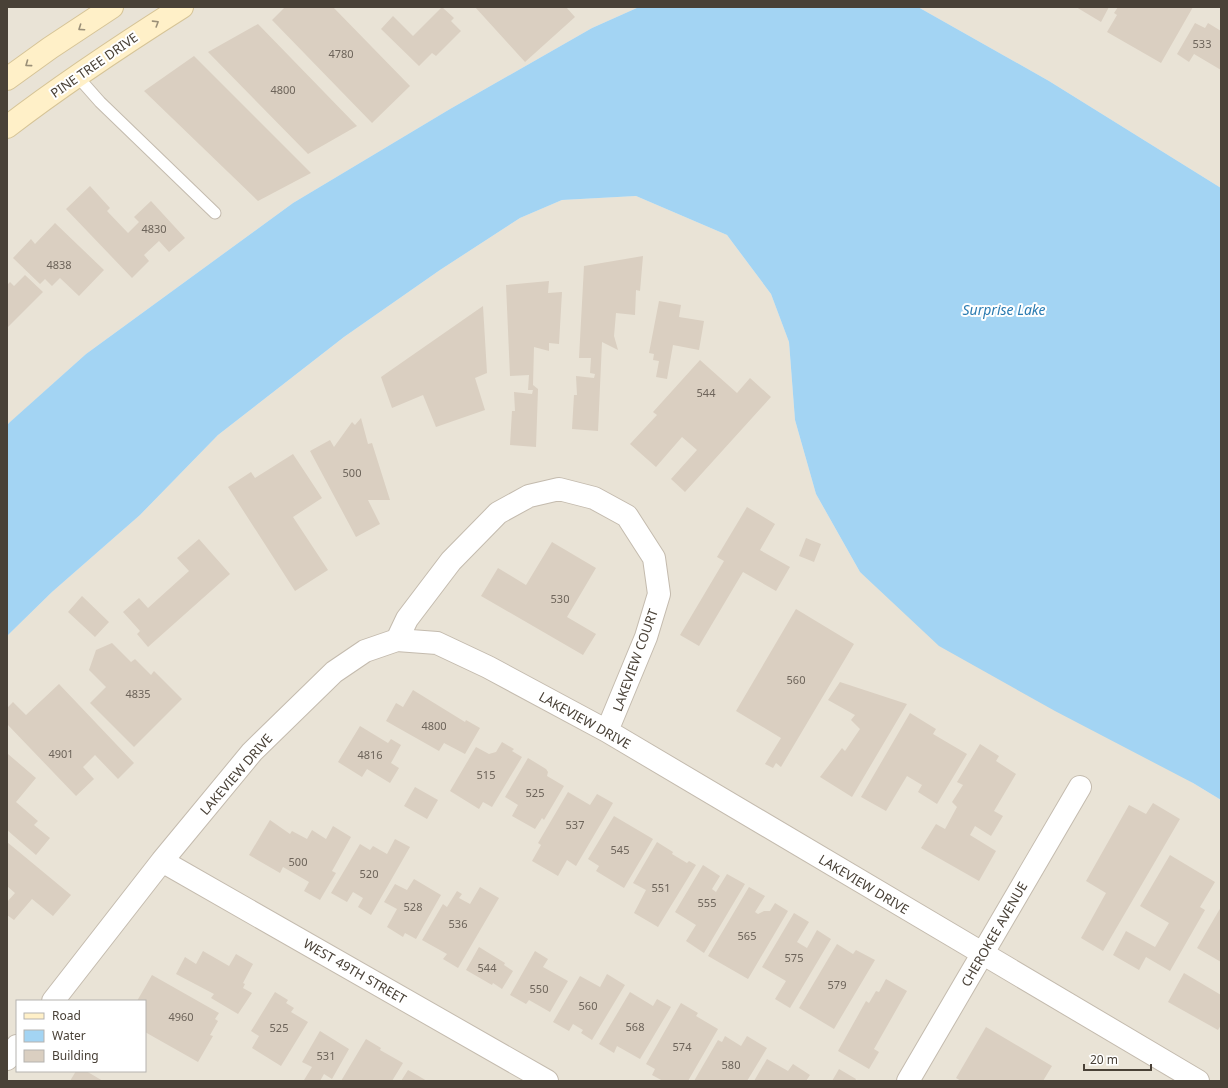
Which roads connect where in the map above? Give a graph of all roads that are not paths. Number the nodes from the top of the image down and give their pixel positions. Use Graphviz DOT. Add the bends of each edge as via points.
graph roads {
  1 [pos="112,7"];
  2 [pos="182,7"];
  3 [pos="77,76"];
  4 [pos="7,79"];
  5 [pos="9,122"];
  6 [pos="215,213"];
  7 [pos="397,640"];
  8 [pos="607,731"];
  9 [pos="1080,787"];
  10 [pos="162,861"];
  11 [pos="982,954"];
  12 [pos="54,1000"];
  13 [pos="16,1047"];
  14 [pos="7,1059"];
  15 [pos="547,1081"];
  16 [pos="908,1081"];
  17 [pos="1198,1081"];
  1 -- 4 [label="main road, one-way"];
  3 -- 2 [label="main road, PINE TREE DRIVE, one-way"];
  3 -- 5 [label="main road, PINE TREE DRIVE"];
  3 -- 6 [label="lane" via="100,102"];
  7 -- 8 [label="street, LAKEVIEW DRIVE" via="437,643 488,667"];
  7 -- 8 [label="street, LAKEVIEW COURT" via="407,619 451,561 498,513 529,496 559,489 594,498 627,516 654,558 659,594 646,637"];
  7 -- 10 [label="street, LAKEVIEW DRIVE" via="365,651 334,672 252,752"];
  8 -- 11 [label="street, LAKEVIEW DRIVE"];
  9 -- 11 [label="street, CHEROKEE AVENUE"];
  10 -- 12 [label="street, LAKEVIEW DRIVE"];
  10 -- 15 [label="street, WEST 49TH STREET"];
  11 -- 16 [label="street, CHEROKEE AVENUE"];
  11 -- 17 [label="street, LAKEVIEW DRIVE"];
  13 -- 14 [label="street"];
}
